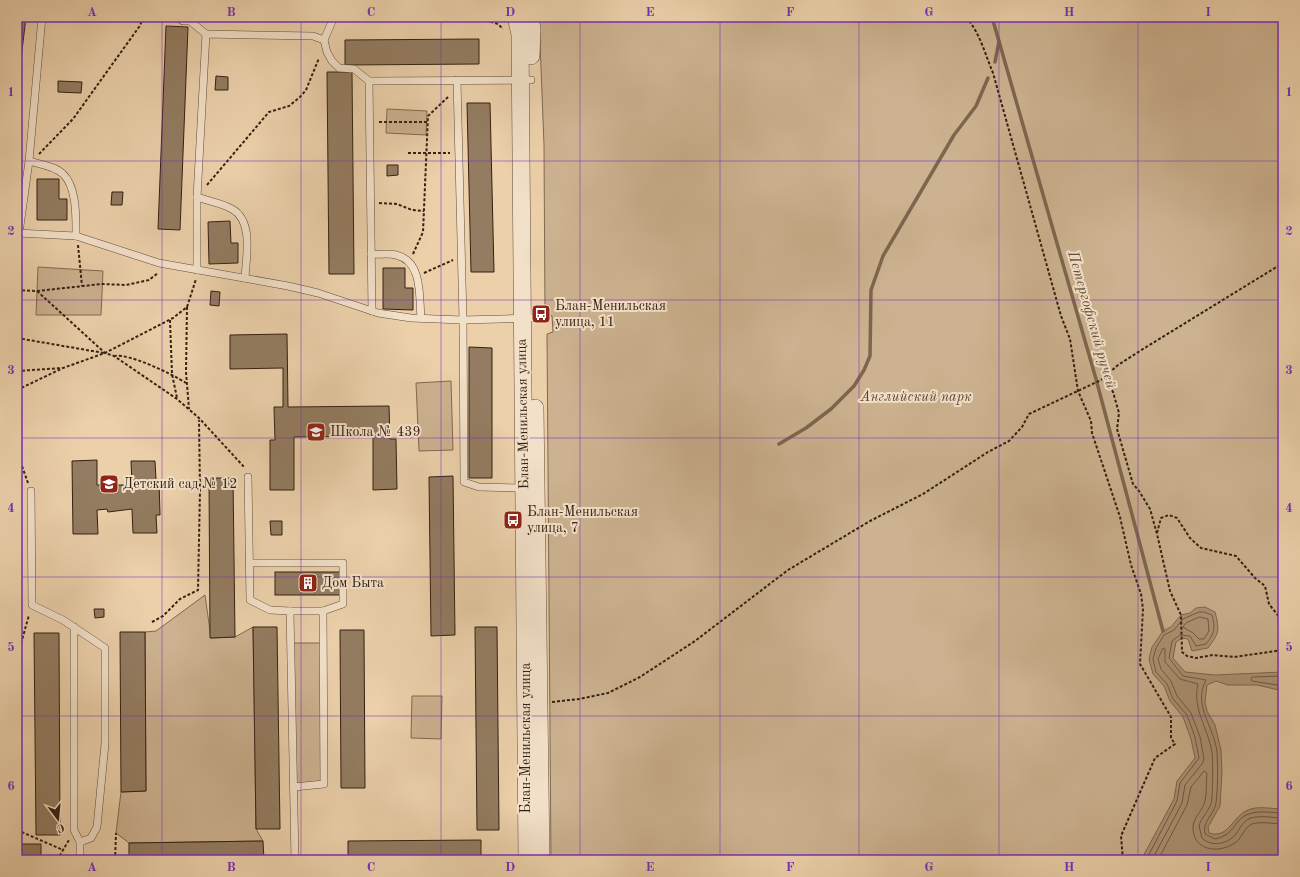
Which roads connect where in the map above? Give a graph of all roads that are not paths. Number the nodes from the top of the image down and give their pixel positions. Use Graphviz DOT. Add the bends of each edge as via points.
graph roads {
  1 [pos="42,17"];
  2 [pos="176,17"];
  3 [pos="334,17"];
  4 [pos="516,17"];
  5 [pos="530,17"];
  6 [pos="206,34"];
  7 [pos="324,40"];
  8 [pos="457,80"];
  9 [pos="526,80"];
  10 [pos="369,81"];
  11 [pos="29,161"];
  12 [pos="197,197"];
  13 [pos="18,233"];
  14 [pos="77,238"];
  15 [pos="371,254"];
  16 [pos="197,270"];
  17 [pos="245,278"];
  18 [pos="372,311"];
  19 [pos="421,318"];
  20 [pos="528,318"];
  21 [pos="463,320"];
  22 [pos="248,477"];
  23 [pos="530,488"];
  24 [pos="31,491"];
  25 [pos="250,564"];
  26 [pos="290,611"];
  27 [pos="323,611"];
  28 [pos="74,627"];
  29 [pos="294,787"];
  30 [pos="80,842"];
  31 [pos="80,860"];
  32 [pos="295,860"];
  33 [pos="527,860"];
  34 [pos="541,860"];
  1 -- 11 [label="lane"];
  2 -- 6 [label="lane" via="190,21"];
  3 -- 7 [label="lane"];
  4 -- 9 [label="street, Блан-Менильская улица"];
  5 -- 9 [label="street, Блан-Менильская улица" via="532,29"];
  6 -- 7 [label="lane" via="313,36"];
  6 -- 12 [label="lane"];
  7 -- 10 [label="lane" via="327,52 339,68 354,69"];
  8 -- 9 [label="lane"];
  8 -- 10 [label="lane"];
  8 -- 21 [label="lane"];
  9 -- 20 [label="street, Блан-Менильская улица"];
  10 -- 15 [label="lane"];
  11 -- 13 [label="lane"];
  11 -- 14 [label="lane" via="47,165 63,174 72,191"];
  12 -- 16 [label="lane"];
  12 -- 17 [label="lane" via="232,209 240,215 246,228"];
  13 -- 14 [label="lane"];
  14 -- 16 [label="lane" via="159,263"];
  15 -- 18 [label="lane"];
  15 -- 19 [label="lane" via="397,255 410,262 418,275"];
  16 -- 17 [label="lane"];
  17 -- 18 [label="lane" via="318,293"];
  18 -- 19 [label="lane"];
  19 -- 21 [label="lane"];
  20 -- 21 [label="lane"];
  20 -- 23 [label="street, Блан-Менильская улица"];
  21 -- 23 [label="lane" via="464,482 479,487"];
  22 -- 25 [label="lane"];
  23 -- 33 [label="street, Блан-Менильская улица"];
  23 -- 34 [label="street, Блан-Менильская улица" via="539,702"];
  24 -- 28 [label="lane" via="32,604"];
  25 -- 26 [label="lane" via="250,600 270,610"];
  25 -- 27 [label="lane" via="343,563 343,604"];
  26 -- 27 [label="lane"];
  26 -- 29 [label="lane"];
  27 -- 29 [label="lane" via="324,784"];
  28 -- 30 [label="lane" via="74,830"];
  28 -- 30 [label="lane" via="104,648 105,744 98,827 91,838"];
  29 -- 32 [label="lane"];
  30 -- 31 [label="lane"];
}
